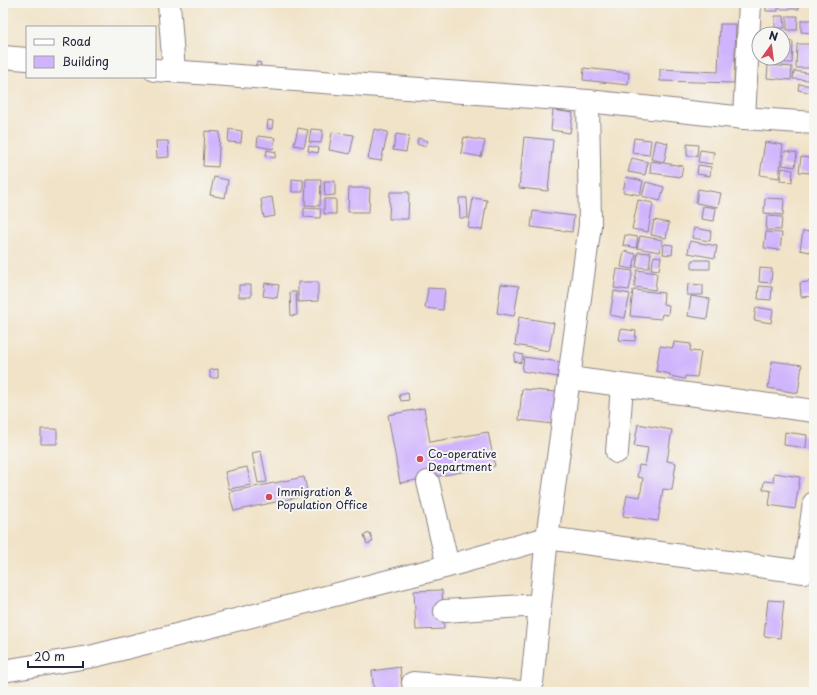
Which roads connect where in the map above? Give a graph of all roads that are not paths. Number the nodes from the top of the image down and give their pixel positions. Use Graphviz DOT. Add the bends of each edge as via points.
graph roads {
  1 [pos="169,3"];
  2 [pos="750,3"];
  3 [pos="3,57"];
  4 [pos="26,59"];
  5 [pos="164,71"];
  6 [pos="588,102"];
  7 [pos="744,118"];
  8 [pos="814,123"];
  9 [pos="569,378"];
  10 [pos="622,386"];
  11 [pos="814,411"];
  12 [pos="617,452"];
  13 [pos="428,482"];
  14 [pos="814,503"];
  15 [pos="547,538"];
  16 [pos="448,566"];
  17 [pos="540,605"];
  18 [pos="445,611"];
  19 [pos="3,670"];
  20 [pos="413,683"];
  21 [pos="521,692"];
  22 [pos="531,692"];
  1 -- 5 [label="street"];
  2 -- 7 [label="street"];
  3 -- 4 [label="street"];
  5 -- 6 [label="street"];
  6 -- 7 [label="street"];
  6 -- 9 [label="street" via="590,225"];
  7 -- 8 [label="street"];
  9 -- 10 [label="street"];
  9 -- 15 [label="street"];
  10 -- 11 [label="street"];
  10 -- 12 [label="street"];
  13 -- 16 [label="street"];
  14 -- 15 [label="street" via="804,572"];
  15 -- 16 [label="street"];
  15 -- 17 [label="street"];
  16 -- 19 [label="street" via="94,656"];
  17 -- 18 [label="street"];
  17 -- 22 [label="street"];
  20 -- 21 [label="street"];
}
